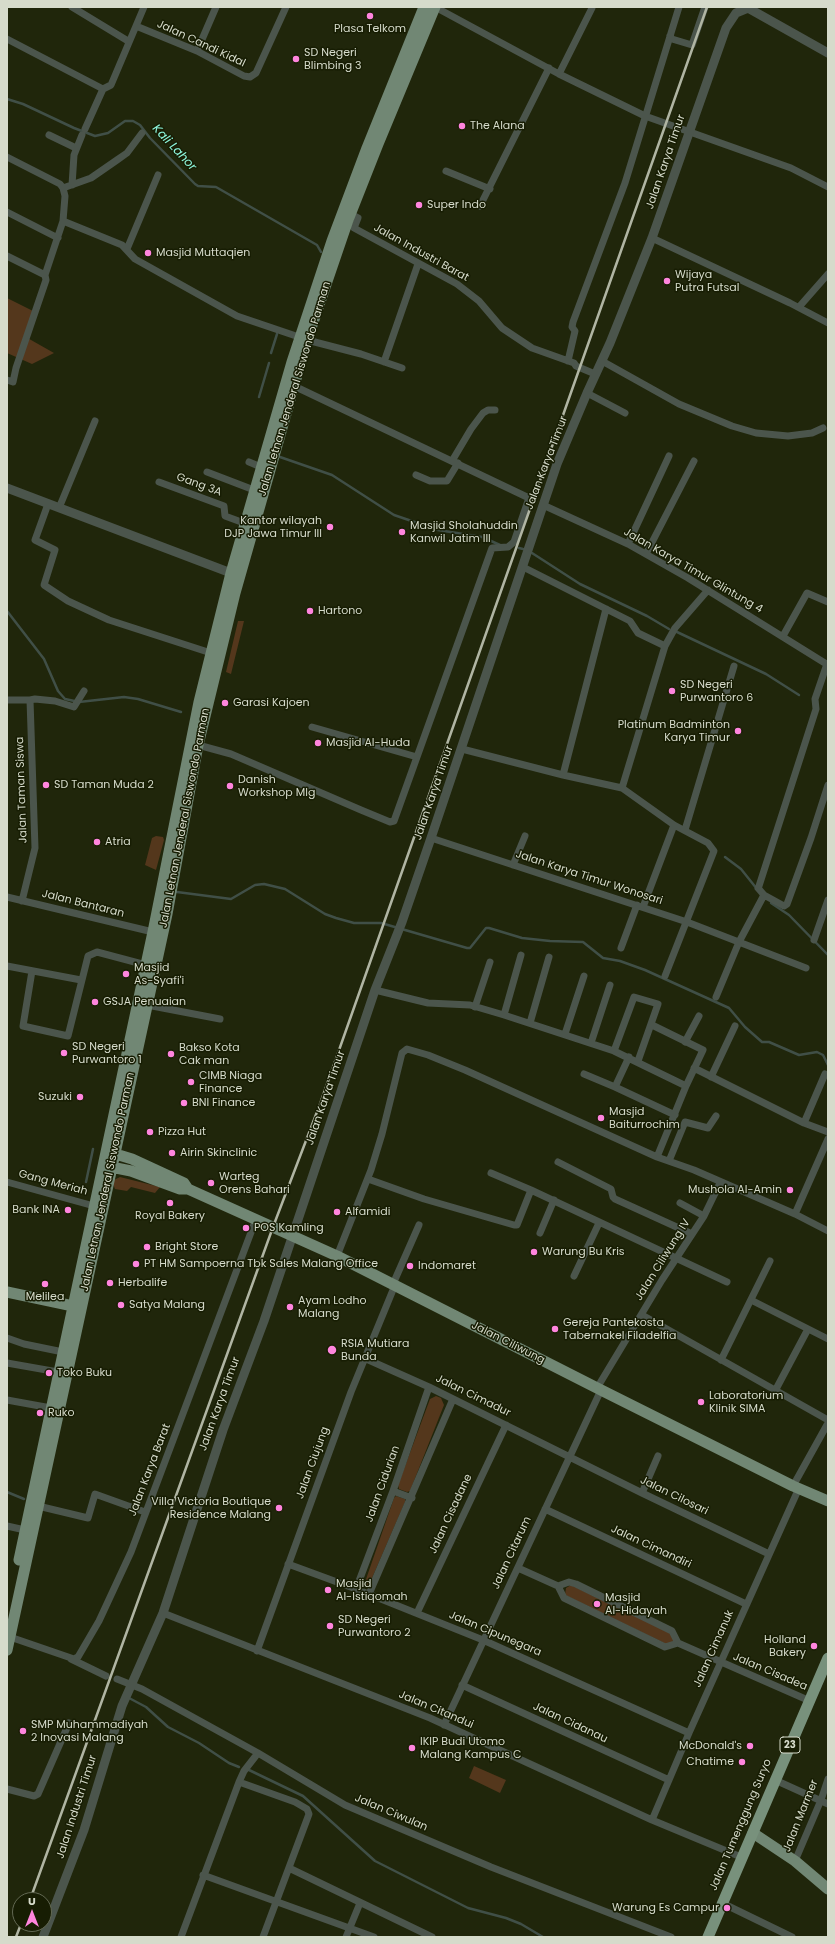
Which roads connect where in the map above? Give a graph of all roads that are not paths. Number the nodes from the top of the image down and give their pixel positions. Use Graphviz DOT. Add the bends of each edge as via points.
graph roads {
  1 [pos="72,7"];
  2 [pos="144,7"];
  3 [pos="216,7"];
  4 [pos="286,7"];
  5 [pos="424,7"];
  6 [pos="435,7"];
  7 [pos="680,7"];
  8 [pos="705,7"];
  9 [pos="592,8"];
  10 [pos="745,8"];
  11 [pos="136,26"];
  12 [pos="670,36"];
  13 [pos="7,39"];
  14 [pos="128,41"];
  15 [pos="197,51"];
  16 [pos="828,53"];
  17 [pos="549,68"];
  18 [pos="559,74"];
  19 [pos="103,89"];
  20 [pos="645,116"];
  21 [pos="142,133"];
  22 [pos="689,133"];
  23 [pos="49,136"];
  24 [pos="76,148"];
  25 [pos="7,157"];
  26 [pos="446,171"];
  27 [pos="158,175"];
  28 [pos="72,185"];
  29 [pos="828,187"];
  30 [pos="63,188"];
  31 [pos="490,189"];
  32 [pos="480,206"];
  33 [pos="7,212"];
  34 [pos="350,214"];
  35 [pos="63,221"];
  36 [pos="58,238"];
  37 [pos="652,238"];
  38 [pos="128,249"];
  39 [pos="7,256"];
  40 [pos="418,264"];
  41 [pos="828,274"];
  42 [pos="45,275"];
  43 [pos="799,307"];
  44 [pos="828,323"];
  45 [pos="303,339"];
  46 [pos="568,361"];
  47 [pos="602,361"];
  48 [pos="384,362"];
  49 [pos="402,368"];
  50 [pos="595,374"];
  51 [pos="7,380"];
  52 [pos="294,386"];
  53 [pos="587,393"];
  54 [pos="495,410"];
  55 [pos="625,413"];
  56 [pos="95,421"];
  57 [pos="823,428"];
  58 [pos="669,456"];
  59 [pos="694,460"];
  60 [pos="249,462"];
  61 [pos="455,462"];
  62 [pos="261,467"];
  63 [pos="207,472"];
  64 [pos="416,476"];
  65 [pos="159,482"];
  66 [pos="7,488"];
  67 [pos="254,490"];
  68 [pos="48,504"];
  69 [pos="543,505"];
  70 [pos="58,508"];
  71 [pos="244,523"];
  72 [pos="628,544"];
  73 [pos="646,554"];
  74 [pos="523,567"];
  75 [pos="231,573"];
  76 [pos="708,590"];
  77 [pos="828,602"];
  78 [pos="606,609"];
  79 [pos="783,636"];
  80 [pos="666,646"];
  81 [pos="210,653"];
  82 [pos="828,664"];
  83 [pos="734,666"];
  84 [pos="84,691"];
  85 [pos="7,700"];
  86 [pos="30,700"];
  87 [pos="312,727"];
  88 [pos="198,745"];
  89 [pos="462,749"];
  90 [pos="417,757"];
  91 [pos="189,770"];
  92 [pos="563,775"];
  93 [pos="828,786"];
  94 [pos="622,788"];
  95 [pos="674,825"];
  96 [pos="178,827"];
  97 [pos="685,830"];
  98 [pos="525,836"];
  99 [pos="431,838"];
  100 [pos="513,865"];
  101 [pos="764,894"];
  102 [pos="7,897"];
  103 [pos="828,900"];
  104 [pos="22,901"];
  105 [pos="640,906"];
  106 [pos="687,922"];
  107 [pos="153,932"];
  108 [pos="814,940"];
  109 [pos="739,942"];
  110 [pos="621,948"];
  111 [pos="521,955"];
  112 [pos="549,957"];
  113 [pos="490,962"];
  114 [pos="146,965"];
  115 [pos="7,966"];
  116 [pos="806,968"];
  117 [pos="32,971"];
  118 [pos="584,976"];
  119 [pos="665,976"];
  120 [pos="82,980"];
  121 [pos="610,985"];
  122 [pos="375,990"];
  123 [pos="716,997"];
  124 [pos="146,1005"];
  125 [pos="475,1007"];
  126 [pos="504,1015"];
  127 [pos="698,1016"];
  128 [pos="220,1019"];
  129 [pos="530,1023"];
  130 [pos="652,1025"];
  131 [pos="735,1026"];
  132 [pos="564,1034"];
  133 [pos="685,1042"];
  134 [pos="591,1043"];
  135 [pos="614,1050"];
  136 [pos="629,1057"];
  137 [pos="638,1061"];
  138 [pos="694,1068"];
  139 [pos="584,1074"];
  140 [pos="825,1074"];
  141 [pos="711,1077"];
  142 [pos="615,1086"];
  143 [pos="686,1086"];
  144 [pos="675,1115"];
  145 [pos="716,1116"];
  146 [pos="804,1123"];
  147 [pos="828,1132"];
  148 [pos="828,1139"];
  149 [pos="111,1153"];
  150 [pos="657,1157"];
  151 [pos="669,1161"];
  152 [pos="558,1162"];
  153 [pos="108,1166"];
  154 [pos="491,1173"];
  155 [pos="368,1179"];
  156 [pos="7,1182"];
  157 [pos="720,1183"];
  158 [pos="188,1189"];
  159 [pos="531,1190"];
  160 [pos="554,1200"];
  161 [pos="680,1203"];
  162 [pos="94,1206"];
  163 [pos="795,1214"];
  164 [pos="704,1216"];
  165 [pos="256,1219"];
  166 [pos="599,1223"];
  167 [pos="419,1226"];
  168 [pos="828,1231"];
  169 [pos="540,1233"];
  170 [pos="692,1234"];
  171 [pos="293,1236"];
  172 [pos="337,1256"];
  173 [pos="676,1258"];
  174 [pos="770,1260"];
  175 [pos="574,1276"];
  176 [pos="727,1282"];
  177 [pos="394,1284"];
  178 [pos="7,1292"];
  179 [pos="751,1300"];
  180 [pos="73,1306"];
  181 [pos="642,1315"];
  182 [pos="808,1329"];
  183 [pos="7,1338"];
  184 [pos="828,1339"];
  185 [pos="63,1352"];
  186 [pos="364,1358"];
  187 [pos="722,1360"];
  188 [pos="7,1364"];
  189 [pos="58,1372"];
  190 [pos="429,1387"];
  191 [pos="599,1389"];
  192 [pos="775,1391"];
  193 [pos="453,1399"];
  194 [pos="7,1400"];
  195 [pos="51,1408"];
  196 [pos="828,1420"];
  197 [pos="828,1423"];
  198 [pos="506,1425"];
  199 [pos="658,1456"];
  200 [pos="570,1457"];
  201 [pos="796,1487"];
  202 [pos="393,1491"];
  203 [pos="642,1493"];
  204 [pos="412,1498"];
  205 [pos="828,1500"];
  206 [pos="38,1506"];
  207 [pos="545,1509"];
  208 [pos="146,1512"];
  209 [pos="7,1526"];
  210 [pos="25,1530"];
  211 [pos="769,1554"];
  212 [pos="288,1564"];
  213 [pos="518,1568"];
  214 [pos="558,1586"];
  215 [pos="356,1589"];
  216 [pos="369,1594"];
  217 [pos="746,1604"];
  218 [pos="417,1612"];
  219 [pos="163,1613"];
  220 [pos="7,1616"];
  221 [pos="10,1637"];
  222 [pos="483,1640"];
  223 [pos="678,1643"];
  224 [pos="7,1650"];
  225 [pos="257,1651"];
  226 [pos="828,1658"];
  227 [pos="71,1659"];
  228 [pos="721,1663"];
  229 [pos="106,1676"];
  230 [pos="117,1679"];
  231 [pos="133,1685"];
  232 [pos="462,1685"];
  233 [pos="810,1701"];
  234 [pos="69,1723"];
  235 [pos="444,1725"];
  236 [pos="689,1733"];
  237 [pos="258,1753"];
  238 [pos="828,1779"];
  239 [pos="669,1780"];
  240 [pos="775,1780"];
  241 [pos="239,1782"];
  242 [pos="7,1789"];
  243 [pos="825,1802"];
  244 [pos="652,1820"];
  245 [pos="753,1833"];
  246 [pos="741,1857"];
  247 [pos="794,1861"];
  248 [pos="288,1868"];
  249 [pos="203,1875"];
  250 [pos="828,1889"];
  251 [pos="276,1900"];
  252 [pos="360,1903"];
  253 [pos="722,1903"];
  254 [pos="350,1928"];
  255 [pos="43,1937"];
  256 [pos="181,1937"];
  257 [pos="263,1937"];
  258 [pos="346,1937"];
  259 [pos="374,1937"];
  260 [pos="432,1937"];
  261 [pos="671,1937"];
  262 [pos="708,1937"];
  263 [pos="792,1937"];
  1 -- 14 [label="street"];
  2 -- 11 [label="street"];
  3 -- 15 [label="street"];
  4 -- 15 [label="street, Jalan Candi Kidal" via="256,73 252,76 244,76"];
  5 -- 45 [label="main road, Jalan Letnan Jenderal Siswondo Parman" via="366,148"];
  6 -- 17 [label="street"];
  6 -- 34 [label="main road, Jalan Letnan Jenderal Siswondo Parman"];
  7 -- 12 [label="street"];
  8 -- 12 [label="street" via="692,45 672,39"];
  9 -- 18 [label="street"];
  10 -- 16 [label="street, Jalan Karya Timur"];
  10 -- 22 [label="street, Jalan Karya Timur" via="736,13 726,28"];
  11 -- 14 [label="street"];
  11 -- 15 [label="street, Jalan Candi Kidal"];
  12 -- 20 [label="street"];
  13 -- 19 [label="street"];
  14 -- 19 [label="street" via="111,85"];
  17 -- 18 [label="street"];
  17 -- 31 [label="street"];
  18 -- 20 [label="street"];
  19 -- 24 [label="street"];
  20 -- 22 [label="street"];
  20 -- 46 [label="street" via="625,182 573,322 575,332"];
  21 -- 28 [label="street" via="127,153 91,178"];
  22 -- 29 [label="street" via="791,168"];
  22 -- 37 [label="street, Jalan Karya Timur"];
  23 -- 24 [label="street"];
  24 -- 28 [label="street"];
  25 -- 30 [label="street" via="60,184"];
  26 -- 31 [label="street"];
  27 -- 38 [label="street"];
  28 -- 30 [label="street"];
  30 -- 35 [label="street"];
  31 -- 32 [label="street"];
  33 -- 36 [label="street"];
  34 -- 45 [label="main road, Jalan Letnan Jenderal Siswondo Parman"];
  34 -- 46 [label="street, Jalan Industri Barat" via="358,218 354,228 457,284 479,301 502,328 532,348"];
  35 -- 36 [label="street"];
  35 -- 38 [label="street"];
  36 -- 42 [label="street"];
  37 -- 43 [label="street"];
  37 -- 47 [label="street, Jalan Karya Timur"];
  38 -- 45 [label="street" via="135,259 237,316"];
  39 -- 42 [label="street"];
  40 -- 48 [label="street"];
  41 -- 43 [label="street"];
  42 -- 51 [label="street" via="46,280 13,382"];
  43 -- 44 [label="street"];
  45 -- 48 [label="street"];
  45 -- 52 [label="main road, Jalan Letnan Jenderal Siswondo Parman"];
  45 -- 62 [label="main road, Jalan Letnan Jenderal Siswondo Parman"];
  46 -- 50 [label="street, Jalan Industri Barat"];
  47 -- 50 [label="street, Jalan Karya Timur"];
  47 -- 57 [label="street" via="680,404 732,426 756,433 788,436 812,433"];
  48 -- 49 [label="street"];
  50 -- 53 [label="street, Jalan Karya Timur"];
  52 -- 61 [label="street"];
  52 -- 88 [label="main road, Jalan Letnan Jenderal Siswondo Parman" via="236,587"];
  53 -- 55 [label="street"];
  53 -- 69 [label="street, Jalan Karya Timur"];
  54 -- 61 [label="street" via="488,410 471,429"];
  56 -- 70 [label="street"];
  58 -- 72 [label="street"];
  59 -- 73 [label="street"];
  60 -- 62 [label="street"];
  61 -- 64 [label="street" via="447,481 430,481"];
  61 -- 90 [label="street" via="529,498 514,542 508,547 492,548"];
  62 -- 67 [label="main road, Jalan Letnan Jenderal Siswondo Parman"];
  63 -- 67 [label="street, Gang 3A"];
  65 -- 71 [label="street, Gang 3A" via="224,506 225,516"];
  66 -- 68 [label="street"];
  67 -- 71 [label="main road, Jalan Letnan Jenderal Siswondo Parman"];
  68 -- 70 [label="street"];
  68 -- 81 [label="street" via="35,540 55,550 44,585 68,601 109,620"];
  69 -- 72 [label="street, Jalan Karya Timur Glintung 4"];
  69 -- 74 [label="street, Jalan Karya Timur"];
  70 -- 75 [label="street"];
  71 -- 75 [label="main road, Jalan Letnan Jenderal Siswondo Parman"];
  72 -- 73 [label="street, Jalan Karya Timur Glintung 4"];
  73 -- 76 [label="street, Jalan Karya Timur Glintung 4"];
  74 -- 78 [label="street"];
  74 -- 89 [label="street, Jalan Karya Timur"];
  75 -- 81 [label="main road, Jalan Letnan Jenderal Siswondo Parman"];
  76 -- 79 [label="street, Jalan Karya Timur Glintung 4"];
  76 -- 80 [label="street" via="675,628"];
  77 -- 79 [label="street" via="807,593"];
  78 -- 80 [label="street" via="630,621 644,637"];
  78 -- 92 [label="street"];
  79 -- 82 [label="street, Jalan Karya Timur Glintung 4"];
  80 -- 94 [label="street"];
  81 -- 91 [label="main road, Jalan Letnan Jenderal Siswondo Parman"];
  82 -- 101 [label="street" via="758,888"];
  83 -- 97 [label="street"];
  84 -- 86 [label="street" via="74,707 55,701 36,698"];
  85 -- 86 [label="street"];
  86 -- 104 [label="street, Jalan Taman Siswa" via="35,848"];
  87 -- 90 [label="street"];
  88 -- 90 [label="street" via="231,754 390,822 396,819"];
  88 -- 91 [label="main road, Jalan Letnan Jenderal Siswondo Parman"];
  89 -- 92 [label="street"];
  89 -- 99 [label="street, Jalan Karya Timur"];
  91 -- 96 [label="main road, Jalan Letnan Jenderal Siswondo Parman"];
  92 -- 94 [label="street"];
  93 -- 101 [label="street" via="786,904 784,906"];
  94 -- 95 [label="street"];
  95 -- 97 [label="street"];
  95 -- 105 [label="street"];
  96 -- 107 [label="main road, Jalan Letnan Jenderal Siswondo Parman"];
  96 -- 124 [label="main road, Jalan Letnan Jenderal Siswondo Parman" via="167,914"];
  97 -- 106 [label="street" via="708,844 714,851"];
  98 -- 100 [label="street"];
  99 -- 100 [label="street, Jalan Karya Timur Wonosari"];
  99 -- 122 [label="street, Jalan Karya Timur"];
  100 -- 105 [label="street, Jalan Karya Timur Wonosari"];
  101 -- 109 [label="street"];
  102 -- 104 [label="street, Jalan Bantaran"];
  103 -- 108 [label="street"];
  104 -- 107 [label="street, Jalan Bantaran"];
  105 -- 106 [label="street, Jalan Karya Timur Wonosari"];
  105 -- 110 [label="street"];
  106 -- 109 [label="street, Jalan Karya Timur Wonosari"];
  106 -- 119 [label="street"];
  107 -- 114 [label="main road, Jalan Letnan Jenderal Siswondo Parman"];
  109 -- 116 [label="street, Jalan Karya Timur Wonosari"];
  109 -- 123 [label="street"];
  111 -- 126 [label="street"];
  112 -- 129 [label="street"];
  113 -- 125 [label="street"];
  114 -- 120 [label="street" via="96,952 88,956"];
  114 -- 149 [label="main road, Jalan Letnan Jenderal Siswondo Parman"];
  115 -- 117 [label="street"];
  117 -- 120 [label="street"];
  117 -- 120 [label="street" via="23,1026 68,1036"];
  118 -- 132 [label="street"];
  121 -- 134 [label="street"];
  122 -- 125 [label="street" via="424,1002"];
  122 -- 171 [label="street, Jalan Karya Timur"];
  124 -- 128 [label="street"];
  124 -- 149 [label="main road, Jalan Letnan Jenderal Siswondo Parman"];
  125 -- 126 [label="street"];
  126 -- 129 [label="street"];
  127 -- 133 [label="street"];
  129 -- 132 [label="street"];
  130 -- 133 [label="street"];
  130 -- 135 [label="street" via="658,1005 634,997"];
  130 -- 137 [label="street"];
  131 -- 141 [label="street"];
  132 -- 134 [label="street"];
  133 -- 138 [label="street" via="703,1050"];
  134 -- 135 [label="street"];
  135 -- 136 [label="street"];
  136 -- 137 [label="street"];
  136 -- 142 [label="street"];
  137 -- 143 [label="street"];
  138 -- 141 [label="street"];
  138 -- 143 [label="street"];
  139 -- 142 [label="street"];
  140 -- 146 [label="street"];
  141 -- 146 [label="street"];
  142 -- 144 [label="street"];
  143 -- 144 [label="street"];
  144 -- 150 [label="street"];
  145 -- 151 [label="street" via="708,1128 685,1122"];
  146 -- 147 [label="street"];
  148 -- 163 [label="street"];
  149 -- 153 [label="main road, Jalan Letnan Jenderal Siswondo Parman"];
  149 -- 158 [label="main road, Jalan Ciliwung" via="132,1158 184,1183"];
  150 -- 151 [label="street"];
  150 -- 155 [label="street" via="464,1070 407,1049 402,1053"];
  151 -- 157 [label="street"];
  152 -- 170 [label="street" via="611,1189 615,1199"];
  153 -- 158 [label="main road, Jalan Ciliwung" via="131,1171 180,1189"];
  153 -- 162 [label="main road, Jalan Letnan Jenderal Siswondo Parman"];
  153 -- 206 [label="main road, Jalan Letnan Jenderal Siswondo Parman"];
  154 -- 159 [label="street"];
  155 -- 159 [label="street" via="424,1199 514,1225 517,1225"];
  155 -- 172 [label="street"];
  156 -- 162 [label="street, Gang Meriah"];
  157 -- 163 [label="street"];
  157 -- 164 [label="street, Jalan Ciliwung IV"];
  158 -- 165 [label="main road, Jalan Ciliwung"];
  159 -- 160 [label="street"];
  160 -- 166 [label="street"];
  160 -- 169 [label="street"];
  161 -- 164 [label="street"];
  162 -- 180 [label="main road, Jalan Letnan Jenderal Siswondo Parman"];
  163 -- 168 [label="street"];
  164 -- 170 [label="street, Jalan Ciliwung IV"];
  165 -- 171 [label="main road, Jalan Ciliwung"];
  165 -- 208 [label="street, Jalan Karya Barat"];
  166 -- 173 [label="street"];
  166 -- 175 [label="street"];
  167 -- 177 [label="street, Jalan Ciujung"];
  170 -- 173 [label="street, Jalan Ciliwung IV"];
  171 -- 172 [label="main road, Jalan Ciliwung"];
  171 -- 219 [label="street, Jalan Karya Timur" via="223,1430"];
  172 -- 177 [label="main road, Jalan Ciliwung"];
  173 -- 176 [label="street"];
  173 -- 181 [label="street, Jalan Ciliwung IV"];
  174 -- 179 [label="street"];
  177 -- 186 [label="street, Jalan Ciujung"];
  177 -- 191 [label="main road, Jalan Ciliwung"];
  178 -- 180 [label="main road"];
  179 -- 182 [label="street"];
  179 -- 187 [label="street"];
  180 -- 185 [label="main road, Jalan Letnan Jenderal Siswondo Parman"];
  181 -- 187 [label="street"];
  181 -- 191 [label="street, Jalan Ciliwung IV"];
  182 -- 184 [label="street"];
  182 -- 192 [label="street"];
  183 -- 185 [label="street"];
  185 -- 189 [label="main road, Jalan Letnan Jenderal Siswondo Parman"];
  186 -- 190 [label="street, Jalan Cimadur"];
  186 -- 212 [label="street, Jalan Ciujung"];
  187 -- 192 [label="street"];
  188 -- 189 [label="street"];
  189 -- 195 [label="main road, Jalan Letnan Jenderal Siswondo Parman"];
  190 -- 193 [label="street, Jalan Cimadur"];
  190 -- 202 [label="street, Jalan Cidurian"];
  191 -- 200 [label="street, Jalan Citarum"];
  191 -- 201 [label="main road, Jalan Ciliwung"];
  192 -- 196 [label="street"];
  193 -- 198 [label="street, Jalan Cimadur"];
  193 -- 204 [label="street"];
  194 -- 195 [label="street"];
  195 -- 210 [label="main road, Jalan Letnan Jenderal Siswondo Parman"];
  197 -- 201 [label="street, Jalan Cimanuk"];
  198 -- 200 [label="street, Jalan Cimadur"];
  198 -- 218 [label="street, Jalan Cisadane"];
  199 -- 203 [label="street"];
  200 -- 203 [label="street, Jalan Cilosari"];
  200 -- 207 [label="street, Jalan Citarum"];
  201 -- 205 [label="main road, Jalan Ciliwung"];
  201 -- 211 [label="street, Jalan Cimanuk"];
  202 -- 204 [label="street"];
  202 -- 215 [label="street, Jalan Cidurian"];
  203 -- 211 [label="street, Jalan Cilosari"];
  204 -- 216 [label="street"];
  206 -- 208 [label="street" via="88,1518 95,1494"];
  206 -- 221 [label="main road, Jalan Letnan Jenderal Siswondo Parman"];
  207 -- 213 [label="street, Jalan Citarum"];
  207 -- 217 [label="street, Jalan Cimandiri"];
  208 -- 227 [label="street, Jalan Karya Barat" via="132,1552 100,1621 78,1657"];
  209 -- 210 [label="street"];
  210 -- 220 [label="main road, Jalan Letnan Jenderal Siswondo Parman"];
  211 -- 217 [label="street, Jalan Cimanuk"];
  212 -- 215 [label="street, Jalan Cipunegara"];
  212 -- 225 [label="street, Jalan Ciujung"];
  213 -- 214 [label="street, Jalan Cisadea"];
  213 -- 222 [label="street, Jalan Citarum"];
  214 -- 223 [label="street, Jalan Cisadea" via="564,1598 665,1647"];
  214 -- 223 [label="street, Jalan Cisadea" via="569,1582 576,1584 672,1631"];
  215 -- 216 [label="street, Jalan Cipunegara"];
  216 -- 218 [label="street, Jalan Cipunegara"];
  217 -- 228 [label="street, Jalan Cimanuk"];
  218 -- 222 [label="street, Jalan Cipunegara"];
  219 -- 225 [label="street, Jalan Citandui"];
  219 -- 231 [label="street, Jalan Karya Timur"];
  221 -- 224 [label="main road, Jalan Letnan Jenderal Siswondo Parman"];
  221 -- 227 [label="street"];
  222 -- 232 [label="street, Jalan Citarum"];
  222 -- 236 [label="street, Jalan Cipunegara"];
  223 -- 228 [label="street, Jalan Cisadea"];
  225 -- 235 [label="street, Jalan Citandui"];
  226 -- 233 [label="highway, Jalan Tumenggung Suryo / 23"];
  227 -- 229 [label="street"];
  228 -- 233 [label="street, Jalan Cisadea"];
  228 -- 236 [label="street, Jalan Cimanuk"];
  230 -- 231 [label="street, Jalan Ciwulan"];
  231 -- 237 [label="street, Jalan Ciwulan"];
  231 -- 255 [label="street, Jalan Industri Timur" via="126,1698 84,1830"];
  232 -- 235 [label="street, Jalan Citarum"];
  232 -- 239 [label="street, Jalan Cidanau"];
  233 -- 240 [label="highway, Jalan Tumenggung Suryo / 23"];
  234 -- 242 [label="street" via="38,1794 34,1796"];
  235 -- 244 [label="street, Jalan Citandui"];
  236 -- 239 [label="street, Jalan Cimanuk"];
  237 -- 241 [label="street"];
  237 -- 261 [label="street, Jalan Ciwulan" via="344,1805 491,1867"];
  238 -- 243 [label="street, Jalan Marmer"];
  239 -- 244 [label="street, Jalan Cimanuk"];
  240 -- 243 [label="street"];
  240 -- 245 [label="highway, Jalan Tumenggung Suryo / 23"];
  241 -- 248 [label="street" via="295,1802 307,1809 308,1818"];
  241 -- 249 [label="street"];
  243 -- 247 [label="street, Jalan Marmer"];
  244 -- 246 [label="street, Jalan Citandui"];
  245 -- 246 [label="highway, Jalan Tumenggung Suryo / 23"];
  245 -- 247 [label="main road"];
  246 -- 253 [label="highway, Jalan Tumenggung Suryo / 23"];
  247 -- 250 [label="main road"];
  248 -- 251 [label="street"];
  248 -- 252 [label="street"];
  249 -- 251 [label="street"];
  249 -- 256 [label="street"];
  251 -- 254 [label="street"];
  251 -- 257 [label="street"];
  252 -- 254 [label="street"];
  252 -- 260 [label="street"];
  253 -- 262 [label="highway, Jalan Tumenggung Suryo / 23"];
  253 -- 263 [label="street"];
  254 -- 258 [label="street"];
  254 -- 259 [label="street"];
}
